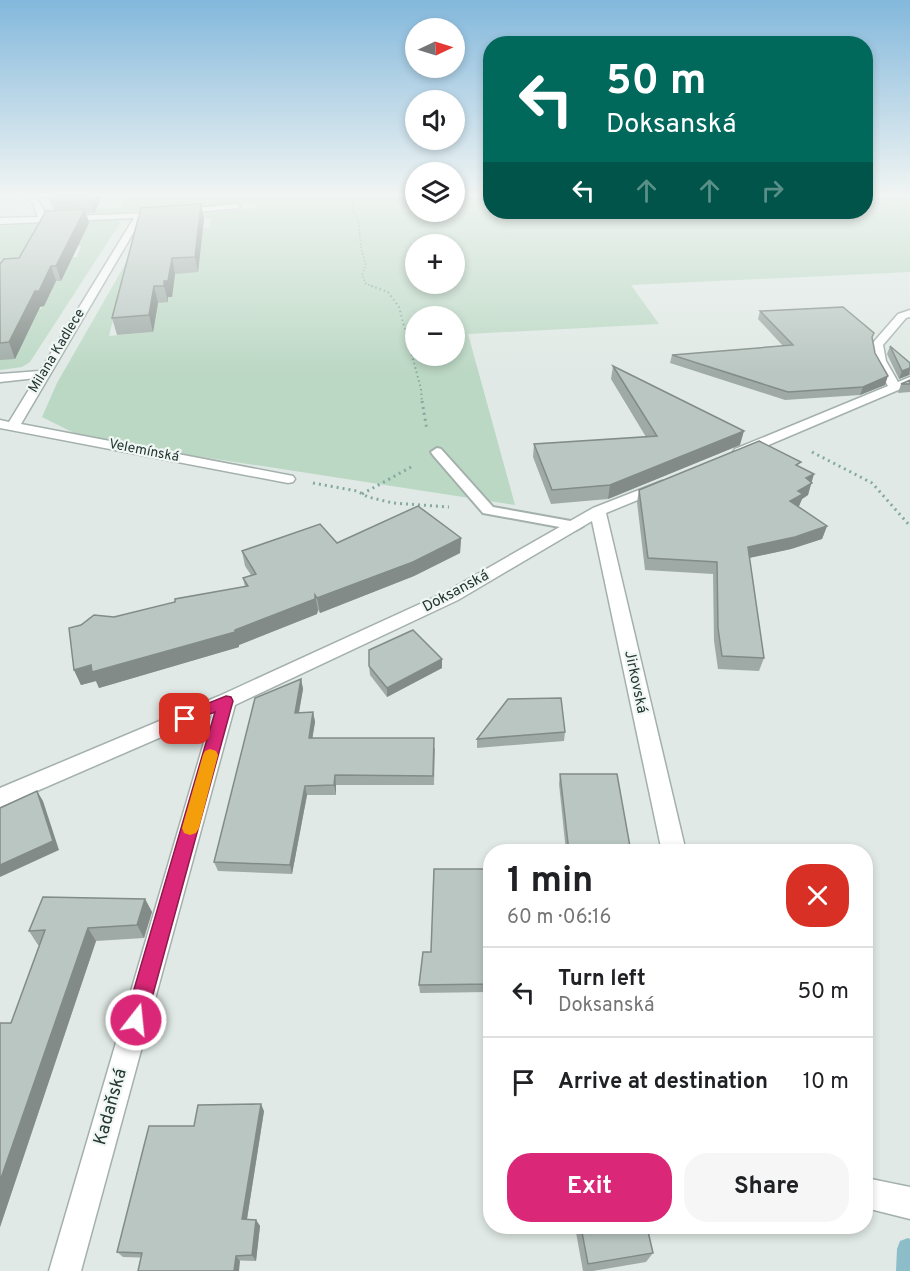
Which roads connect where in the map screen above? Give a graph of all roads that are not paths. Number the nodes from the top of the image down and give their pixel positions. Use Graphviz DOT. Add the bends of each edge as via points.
graph roads {
  1 [pos="116,255"];
  2 [pos="910,313"];
  3 [pos="43,374"];
  4 [pos="0,378"];
  5 [pos="903,385"];
  6 [pos="7,425"];
  7 [pos="437,453"];
  8 [pos="728,457"];
  9 [pos="288,479"];
  10 [pos="674,480"];
  11 [pos="598,511"];
  12 [pos="576,526"];
  13 [pos="226,701"];
  14 [pos="0,798"];
  15 [pos="672,844"];
  16 [pos="873,1195"];
  17 [pos="910,1203"];
  18 [pos="65,1271"];
  1 -- 3 [label="street, Milana Kadlece"];
  2 -- 5 [label="street" via="902,316 877,345 880,361"];
  3 -- 4 [label="street"];
  3 -- 6 [label="street, Milana Kadlece"];
  5 -- 8 [label="street"];
  6 -- 9 [label="street, Velemínská"];
  7 -- 12 [label="lane" via="488,510"];
  10 -- 11 [label="street, Doksanská"];
  11 -- 12 [label="street, Doksanská"];
  11 -- 15 [label="street, Jirkovská"];
  12 -- 13 [label="street, Doksanská" via="452,596"];
  13 -- 14 [label="street, Doksanská"];
  13 -- 18 [label="street, Kadaňská"];
  16 -- 17 [label="street"];
}
